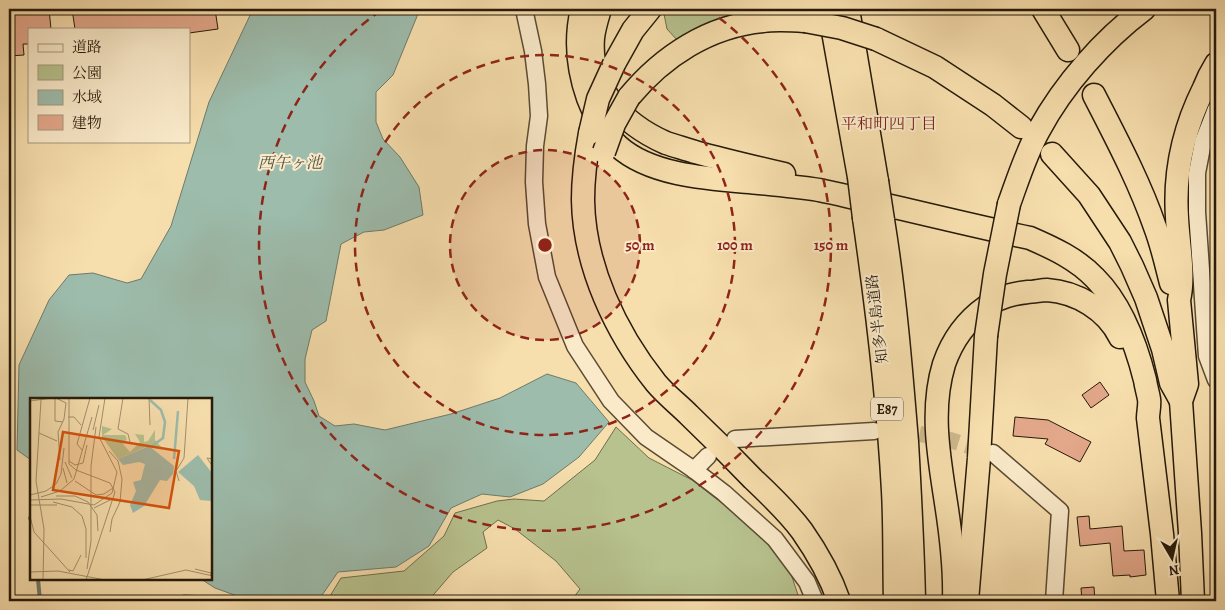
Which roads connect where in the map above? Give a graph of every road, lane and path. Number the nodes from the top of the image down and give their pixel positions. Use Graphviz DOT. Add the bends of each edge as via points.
graph roads {
  1 [pos="524,9"];
  2 [pos="582,9"];
  3 [pos="600,9"];
  4 [pos="650,9"];
  5 [pos="829,9"];
  6 [pos="848,9"];
  7 [pos="1043,9"];
  8 [pos="1144,9"];
  9 [pos="1068,50"];
  10 [pos="1216,64"];
  11 [pos="1094,95"];
  12 [pos="1216,109"];
  13 [pos="1021,127"];
  14 [pos="1052,154"];
  15 [pos="868,179"];
  16 [pos="883,215"];
  17 [pos="1179,300"];
  18 [pos="616,321"];
  19 [pos="1216,380"];
  20 [pos="1181,401"];
  21 [pos="1148,418"];
  22 [pos="874,431"];
  23 [pos="736,439"];
  24 [pos="993,454"];
  25 [pos="708,456"];
  26 [pos="694,470"];
  27 [pos="815,601"];
  28 [pos="839,601"];
  29 [pos="895,601"];
  30 [pos="914,601"];
  31 [pos="954,601"];
  32 [pos="967,601"];
  33 [pos="1054,601"];
  34 [pos="1168,601"];
  35 [pos="1193,601"];
  1 -- 26 [label="street" via="533,51 539,116 534,182 537,224 547,277 574,346 611,401 646,437"];
  2 -- 16 [label="highway" via="579,61 583,83 602,129 619,147 657,168 711,179 819,190"];
  3 -- 16 [label="highway" via="593,39 598,80 613,105 625,117 667,143 890,200"];
  4 -- 18 [label="highway, bridge" via="633,30 598,99 586,153 583,202 586,229 600,288"];
  5 -- 15 [label="highway, 知多半島道路 / E87"];
  6 -- 15 [label="highway, 知多半島道路 / E87"];
  7 -- 9 [label="highway"];
  8 -- 32 [label="highway, bridge" via="1094,55 1056,103 1039,129 1009,204 986,336"];
  10 -- 17 [label="highway" via="1195,105 1183,141 1177,176 1176,214 1182,287"];
  11 -- 17 [label="highway" via="1144,198"];
  12 -- 19 [label="street" via="1203,142 1197,173 1197,212 1207,356"];
  13 -- 18 [label="highway, bridge" via="935,67 876,39 842,28 782,20 762,21 710,34 665,60 640,84 614,124 604,152 597,186 596,213 599,243"];
  14 -- 20 [label="highway" via="1089,195 1120,242 1156,324 1171,383"];
  15 -- 16 [label="highway, 知多半島道路 / E87, bridge"];
  16 -- 21 [label="highway" via="1030,238 1080,265 1110,295 1133,341 1150,401"];
  16 -- 29 [label="highway, 知多半島道路 / E87" via="877,310 893,491"];
  16 -- 30 [label="highway, 知多半島道路 / E87" via="902,378"];
  17 -- 20 [label="highway" via="1187,384"];
  18 -- 28 [label="highway" via="657,384 738,462 802,531"];
  20 -- 35 [label="highway"];
  21 -- 31 [label="highway" via="1116,328 1100,311 1083,300 1047,290 1018,293 998,299 978,313 962,330 944,364 938,406 939,456 952,550"];
  21 -- 34 [label="highway"];
  22 -- 23 [label="street"];
  24 -- 33 [label="street" via="1060,511"];
  25 -- 26 [label="street"];
  26 -- 27 [label="street" via="775,539 807,582"];
}
